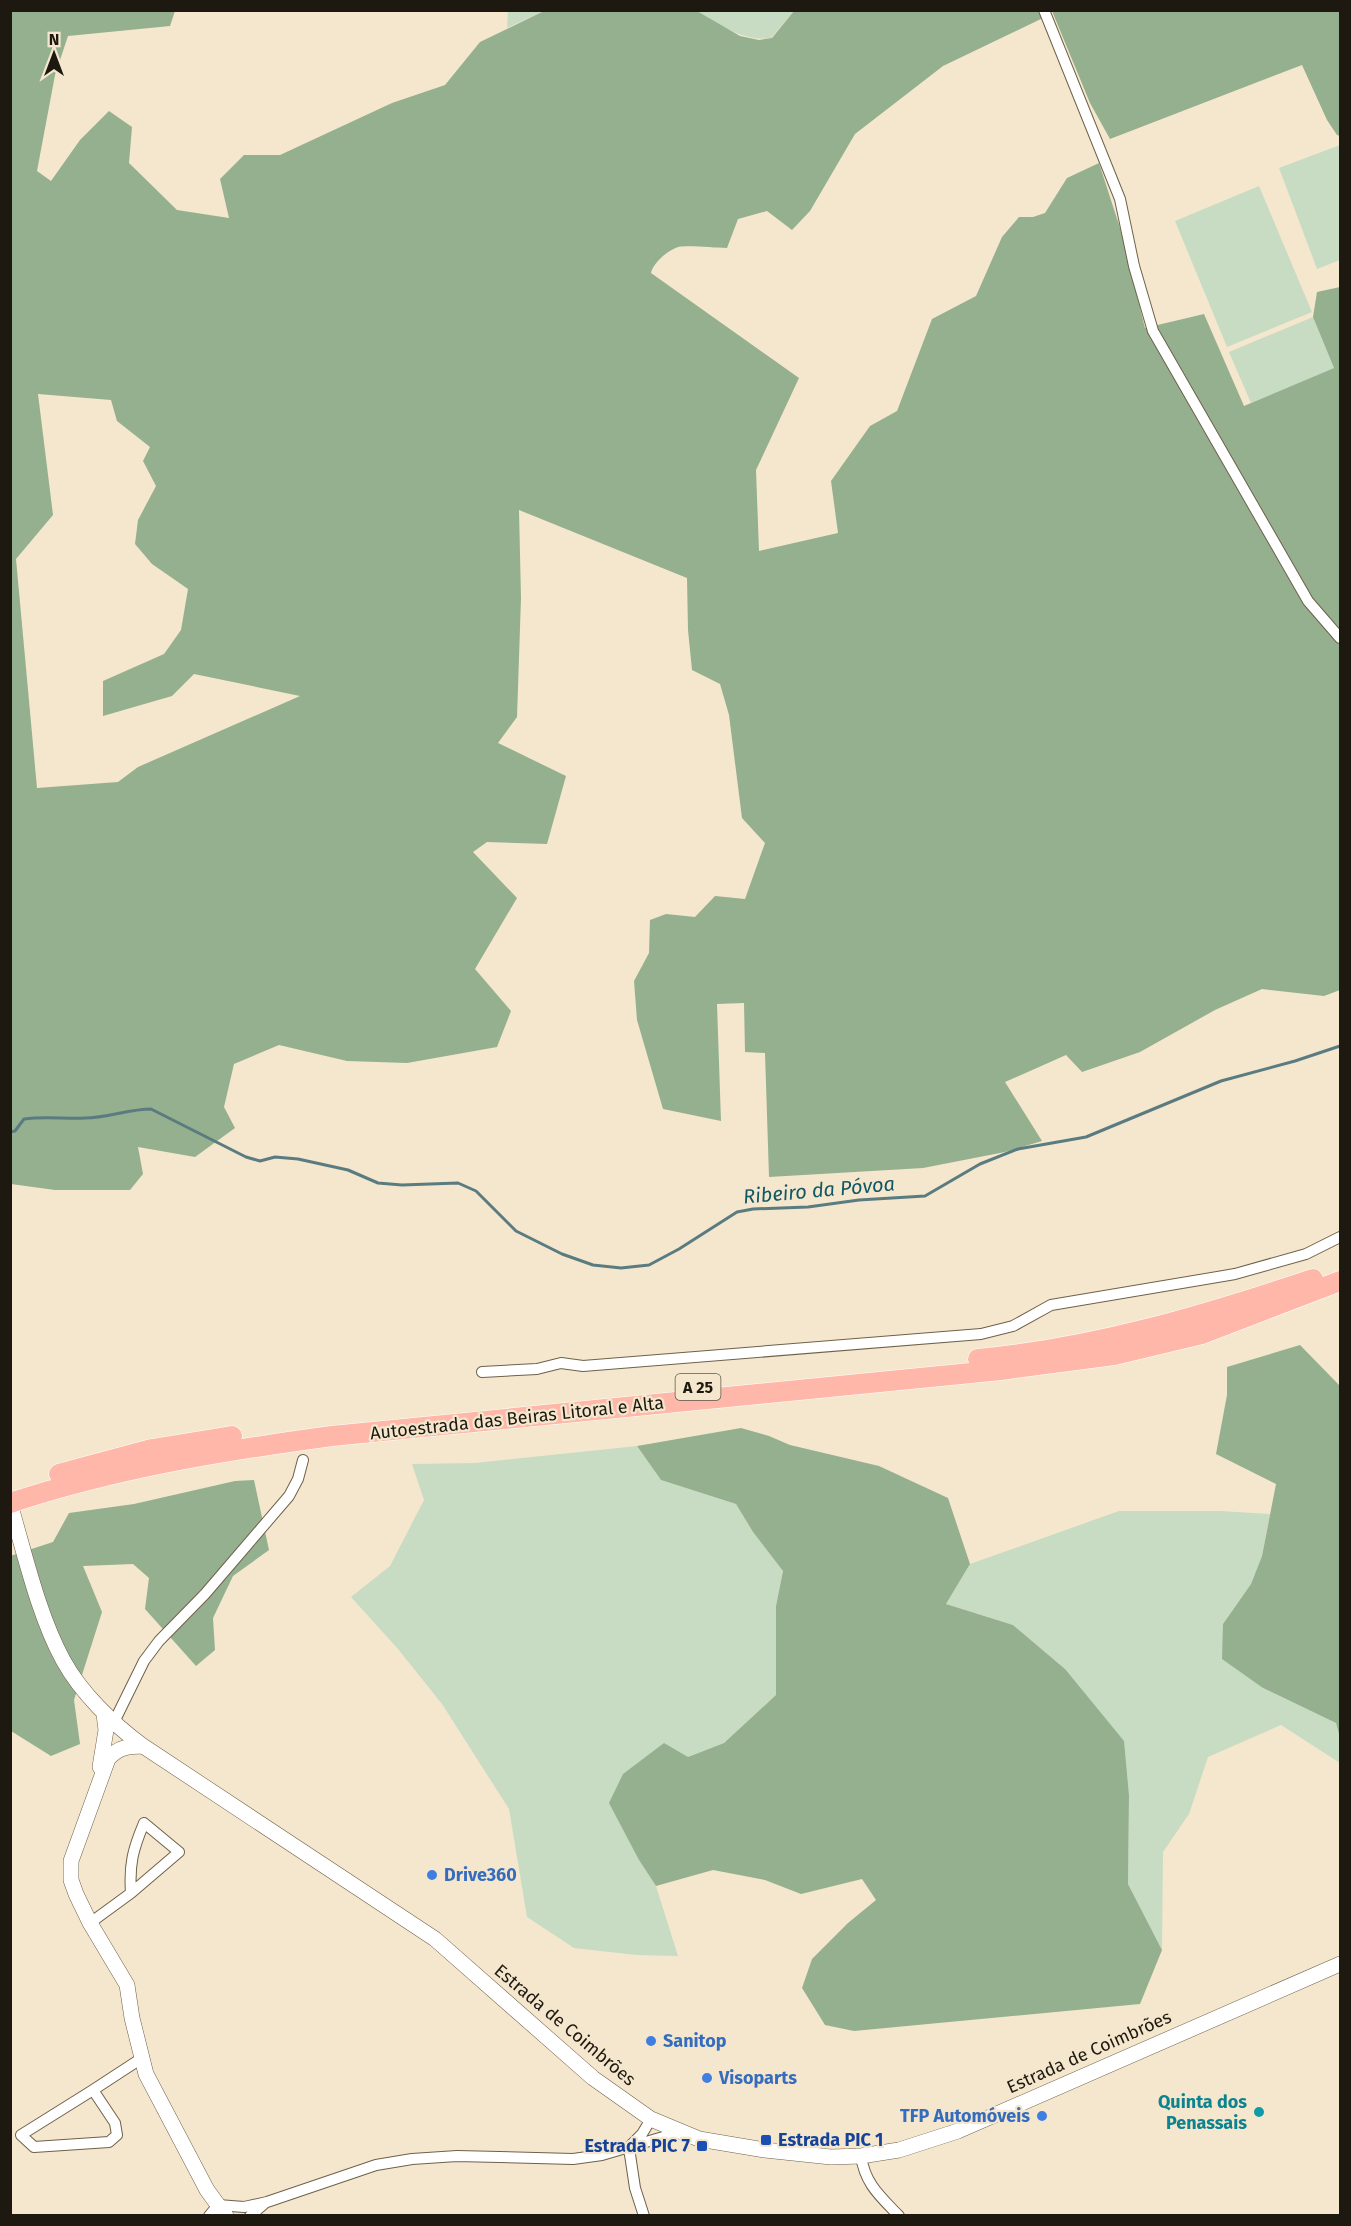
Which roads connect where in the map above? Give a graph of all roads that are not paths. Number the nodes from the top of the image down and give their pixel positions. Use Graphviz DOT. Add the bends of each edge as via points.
graph roads {
  1 [pos="1044,10"];
  2 [pos="1341,638"];
  3 [pos="1341,1237"];
  4 [pos="1341,1268"];
  5 [pos="1341,1281"];
  6 [pos="482,1372"];
  7 [pos="303,1460"];
  8 [pos="50,1483"];
  9 [pos="10,1490"];
  10 [pos="10,1504"];
  11 [pos="113,1721"];
  12 [pos="143,1746"];
  13 [pos="108,1759"];
  14 [pos="93,1799"];
  15 [pos="131,1893"];
  16 [pos="90,1923"];
  17 [pos="1341,1964"];
  18 [pos="142,2058"];
  19 [pos="93,2090"];
  20 [pos="651,2119"];
  21 [pos="680,2133"];
  22 [pos="629,2148"];
  23 [pos="861,2156"];
  24 [pos="267,2202"];
  25 [pos="218,2212"];
  26 [pos="250,2216"];
  27 [pos="644,2216"];
  28 [pos="899,2216"];
  1 -- 2 [label="street" via="1120,199 1153,331 1308,601"];
  3 -- 6 [label="street" via="1306,1254 1235,1274 1052,1305 1013,1326 981,1334"];
  4 -- 8 [label="highway, Autoestrada das Beiras Litoral e Alta / A 25" via="1197,1317 1112,1339 987,1358 219,1438 103,1461"];
  5 -- 8 [label="highway, Autoestrada das Beiras Litoral e Alta / A 25" via="1202,1334 1114,1355 1001,1370 332,1436 222,1451"];
  7 -- 11 [label="street" via="289,1496 144,1661"];
  8 -- 9 [label="highway, Autoestrada das Beiras Litoral e Alta / A 25"];
  8 -- 10 [label="highway, Autoestrada das Beiras Litoral e Alta / A 25"];
  10 -- 11 [label="street, Estrada de Coimbrões" via="40,1604 63,1660"];
  11 -- 12 [label="street, Estrada de Coimbrões"];
  11 -- 13 [label="street"];
  11 -- 14 [label="street" via="106,1721 105,1746"];
  12 -- 13 [label="street" via="128,1746"];
  12 -- 20 [label="street, Estrada de Coimbrões" via="435,1939 593,2078"];
  13 -- 14 [label="street"];
  14 -- 16 [label="street" via="71,1861 74,1887"];
  15 -- 15 [label="street" via="179,1852 144,1823 129,1871"];
  15 -- 16 [label="street"];
  16 -- 18 [label="street" via="127,1985"];
  17 -- 23 [label="street, Estrada de Coimbrões" via="958,2131 899,2150"];
  18 -- 19 [label="street"];
  18 -- 25 [label="street" via="170,2124"];
  19 -- 19 [label="street" via="115,2123 117,2135 109,2142 34,2147 21,2135"];
  20 -- 21 [label="street, Estrada de Coimbrões"];
  20 -- 22 [label="street"];
  21 -- 22 [label="street"];
  21 -- 23 [label="street, Estrada de Coimbrões" via="765,2150"];
  22 -- 24 [label="street" via="573,2159 457,2156 405,2160 376,2165"];
  22 -- 27 [label="street"];
  23 -- 28 [label="street" via="863,2172 871,2186"];
  24 -- 25 [label="street"];
  24 -- 26 [label="street"];
}
